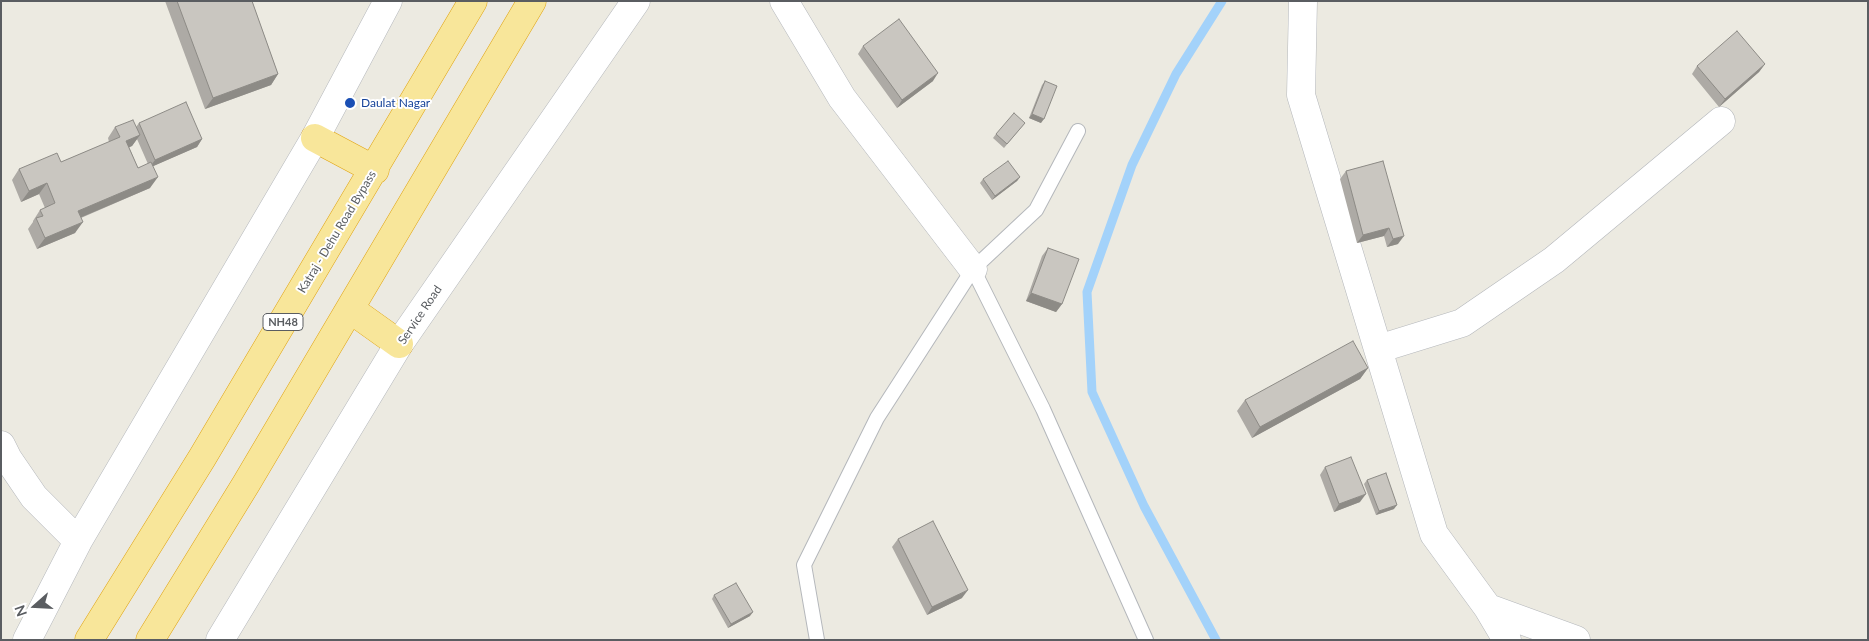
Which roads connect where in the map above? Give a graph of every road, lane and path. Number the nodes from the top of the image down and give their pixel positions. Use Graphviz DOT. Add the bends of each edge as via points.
graph roads {
  1 [pos="388,1"];
  2 [pos="473,1"];
  3 [pos="532,1"];
  4 [pos="636,1"];
  5 [pos="784,1"];
  6 [pos="1303,1"];
  7 [pos="1721,121"];
  8 [pos="1078,131"];
  9 [pos="315,138"];
  10 [pos="375,170"];
  11 [pos="973,270"];
  12 [pos="350,309"];
  13 [pos="399,344"];
  14 [pos="1378,349"];
  15 [pos="1,444"];
  16 [pos="78,541"];
  17 [pos="1488,608"];
  18 [pos="27,640"];
  19 [pos="89,640"];
  20 [pos="150,640"];
  21 [pos="220,640"];
  22 [pos="817,640"];
  23 [pos="1146,640"];
  24 [pos="1507,640"];
  25 [pos="1576,640"];
  1 -- 9 [label="street"];
  2 -- 10 [label="highway, Katraj - Dehu Road Bypass / NH48"];
  3 -- 12 [label="highway"];
  4 -- 13 [label="street, Service Road"];
  5 -- 11 [label="street" via="842,98"];
  6 -- 14 [label="street" via="1301,95"];
  7 -- 14 [label="street" via="1554,260 1462,323"];
  8 -- 11 [label="lane" via="1036,210"];
  9 -- 10 [label="highway"];
  9 -- 16 [label="street"];
  10 -- 19 [label="highway, Katraj - Dehu Road Bypass / NH48"];
  11 -- 22 [label="lane" via="877,418 804,565"];
  11 -- 23 [label="lane" via="1043,409"];
  12 -- 13 [label="highway"];
  12 -- 20 [label="highway"];
  13 -- 21 [label="street, Service Road"];
  14 -- 17 [label="street" via="1434,534"];
  15 -- 16 [label="street" via="8,460 34,497"];
  16 -- 18 [label="street"];
  17 -- 24 [label="street"];
  17 -- 25 [label="street"];
}
